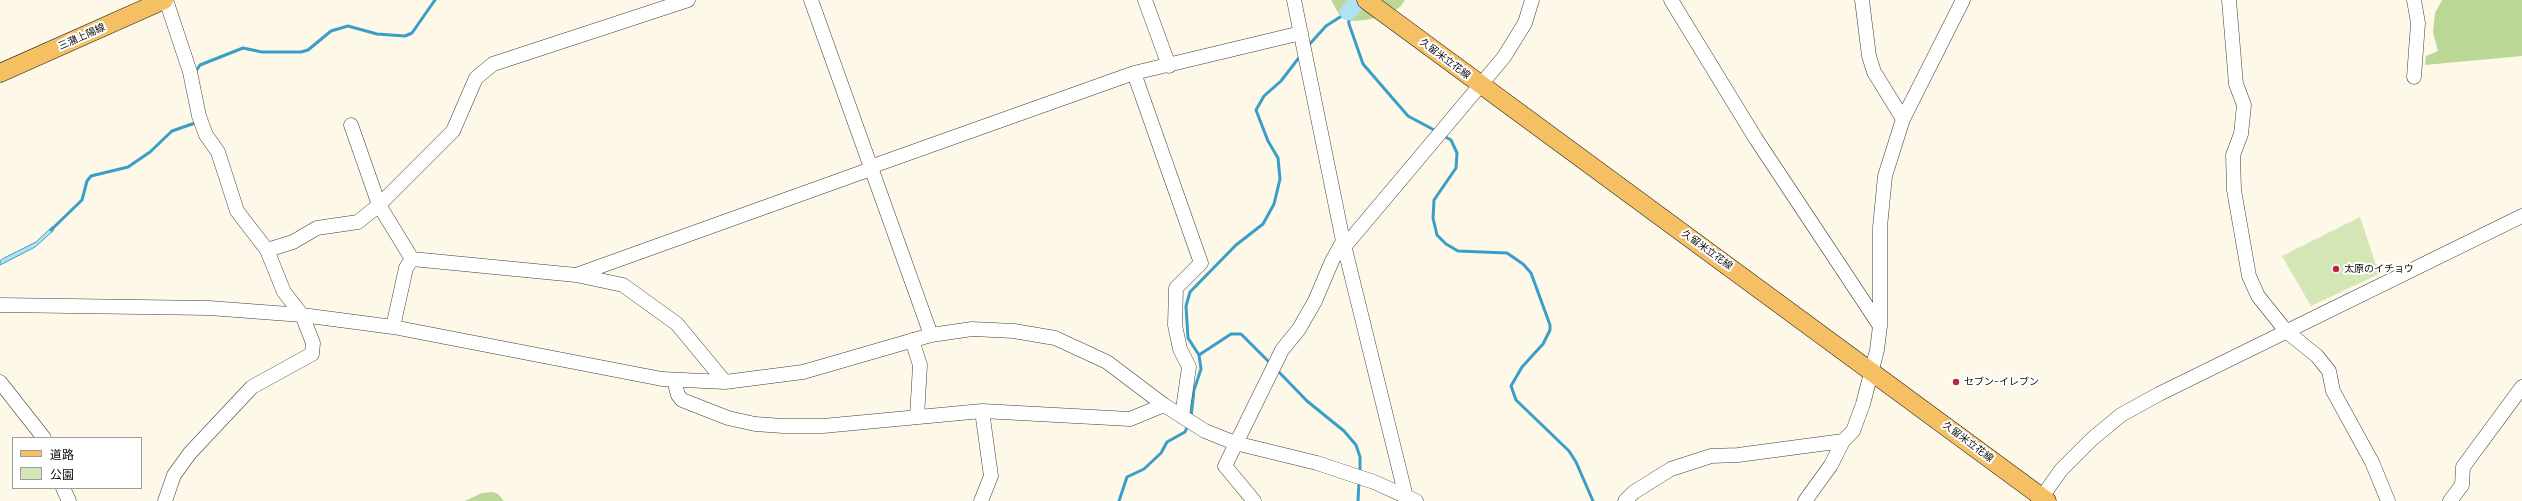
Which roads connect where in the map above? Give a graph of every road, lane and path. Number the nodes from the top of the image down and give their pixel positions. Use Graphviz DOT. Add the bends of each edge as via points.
graph roads {
  1 [pos="165,0"];
  2 [pos="688,0"];
  3 [pos="811,0"];
  4 [pos="1145,0"];
  5 [pos="1294,0"];
  6 [pos="1366,0"];
  7 [pos="1532,0"];
  8 [pos="1671,0"];
  9 [pos="1862,0"];
  10 [pos="1963,0"];
  11 [pos="2229,0"];
  12 [pos="2414,0"];
  13 [pos="1301,33"];
  14 [pos="1169,66"];
  15 [pos="0,73"];
  16 [pos="1134,74"];
  17 [pos="2414,77"];
  18 [pos="1480,85"];
  19 [pos="1903,119"];
  20 [pos="351,125"];
  21 [pos="871,168"];
  22 [pos="379,205"];
  23 [pos="2522,216"];
  24 [pos="1344,243"];
  25 [pos="267,250"];
  26 [pos="412,259"];
  27 [pos="576,275"];
  28 [pos="0,305"];
  29 [pos="302,316"];
  30 [pos="1880,326"];
  31 [pos="393,328"];
  32 [pos="2286,332"];
  33 [pos="931,335"];
  34 [pos="912,340"];
  35 [pos="1873,372"];
  36 [pos="674,380"];
  37 [pos="0,382"];
  38 [pos="725,382"];
  39 [pos="2522,387"];
  40 [pos="1164,405"];
  41 [pos="982,411"];
  42 [pos="917,417"];
  43 [pos="1187,420"];
  44 [pos="43,437"];
  45 [pos="1843,441"];
  46 [pos="1235,443"];
  47 [pos="63,489"];
  48 [pos="1410,500"];
  49 [pos="2042,500"];
  50 [pos="69,501"];
  51 [pos="165,501"];
  52 [pos="981,501"];
  53 [pos="1254,501"];
  54 [pos="1625,501"];
  55 [pos="1805,501"];
  56 [pos="2388,501"];
  57 [pos="2450,501"];
  1 -- 15 [label="main road, 三潴上陽線"];
  1 -- 25 [label="street" via="190,72 199,116 206,135 218,152 237,211"];
  2 -- 22 [label="street" via="493,64 476,78 453,131"];
  3 -- 21 [label="street"];
  4 -- 14 [label="street"];
  5 -- 13 [label="street"];
  6 -- 18 [label="main road, 久留米立花線"];
  7 -- 18 [label="street" via="1525,23 1504,57"];
  8 -- 30 [label="street" via="1756,139"];
  9 -- 19 [label="street" via="1869,56 1874,72"];
  10 -- 19 [label="street"];
  11 -- 32 [label="street" via="2236,84 2244,105 2241,134 2233,155 2234,190 2249,276 2258,296"];
  12 -- 17 [label="street" via="2418,23"];
  13 -- 14 [label="street"];
  13 -- 24 [label="street"];
  14 -- 16 [label="street"];
  16 -- 21 [label="street"];
  16 -- 43 [label="street" via="1201,263 1176,288 1175,325 1180,349 1189,367"];
  18 -- 24 [label="street"];
  18 -- 35 [label="main road, 久留米立花線"];
  19 -- 30 [label="street" via="1885,176 1880,227"];
  20 -- 22 [label="street"];
  21 -- 27 [label="street"];
  21 -- 33 [label="street"];
  22 -- 25 [label="street" via="358,222 317,228 293,242"];
  22 -- 26 [label="street"];
  23 -- 32 [label="street"];
  24 -- 46 [label="street" via="1332,261 1315,301 1299,329 1282,350"];
  24 -- 48 [label="street"];
  25 -- 29 [label="street" via="284,292"];
  26 -- 27 [label="street"];
  26 -- 31 [label="street" via="406,268"];
  27 -- 38 [label="street" via="623,285 677,324"];
  28 -- 29 [label="street" via="209,308"];
  29 -- 31 [label="street"];
  29 -- 51 [label="street" via="313,343 312,354 252,387 190,452 174,475"];
  30 -- 35 [label="street"];
  31 -- 36 [label="street"];
  32 -- 49 [label="street" via="2121,415 2061,470"];
  32 -- 56 [label="street" via="2317,356 2329,371 2333,391 2372,462"];
  33 -- 34 [label="street"];
  33 -- 40 [label="street" via="972,329 1014,331 1055,338 1107,362"];
  34 -- 38 [label="street" via="803,372"];
  34 -- 42 [label="street" via="920,365"];
  35 -- 45 [label="street" via="1853,431"];
  35 -- 49 [label="main road, 久留米立花線"];
  36 -- 38 [label="street"];
  36 -- 42 [label="street" via="682,400 728,418 755,424 823,426"];
  37 -- 44 [label="street"];
  39 -- 57 [label="street" via="2463,467 2462,485"];
  40 -- 41 [label="street" via="1130,420"];
  40 -- 43 [label="street"];
  41 -- 42 [label="street"];
  41 -- 52 [label="street" via="990,476"];
  43 -- 46 [label="street"];
  45 -- 54 [label="street" via="1738,455 1711,456 1671,470 1634,492"];
  45 -- 55 [label="street" via="1831,465"];
  46 -- 48 [label="street" via="1317,463 1374,482"];
  46 -- 53 [label="street" via="1225,466"];
  47 -- 50 [label="street"];
}
